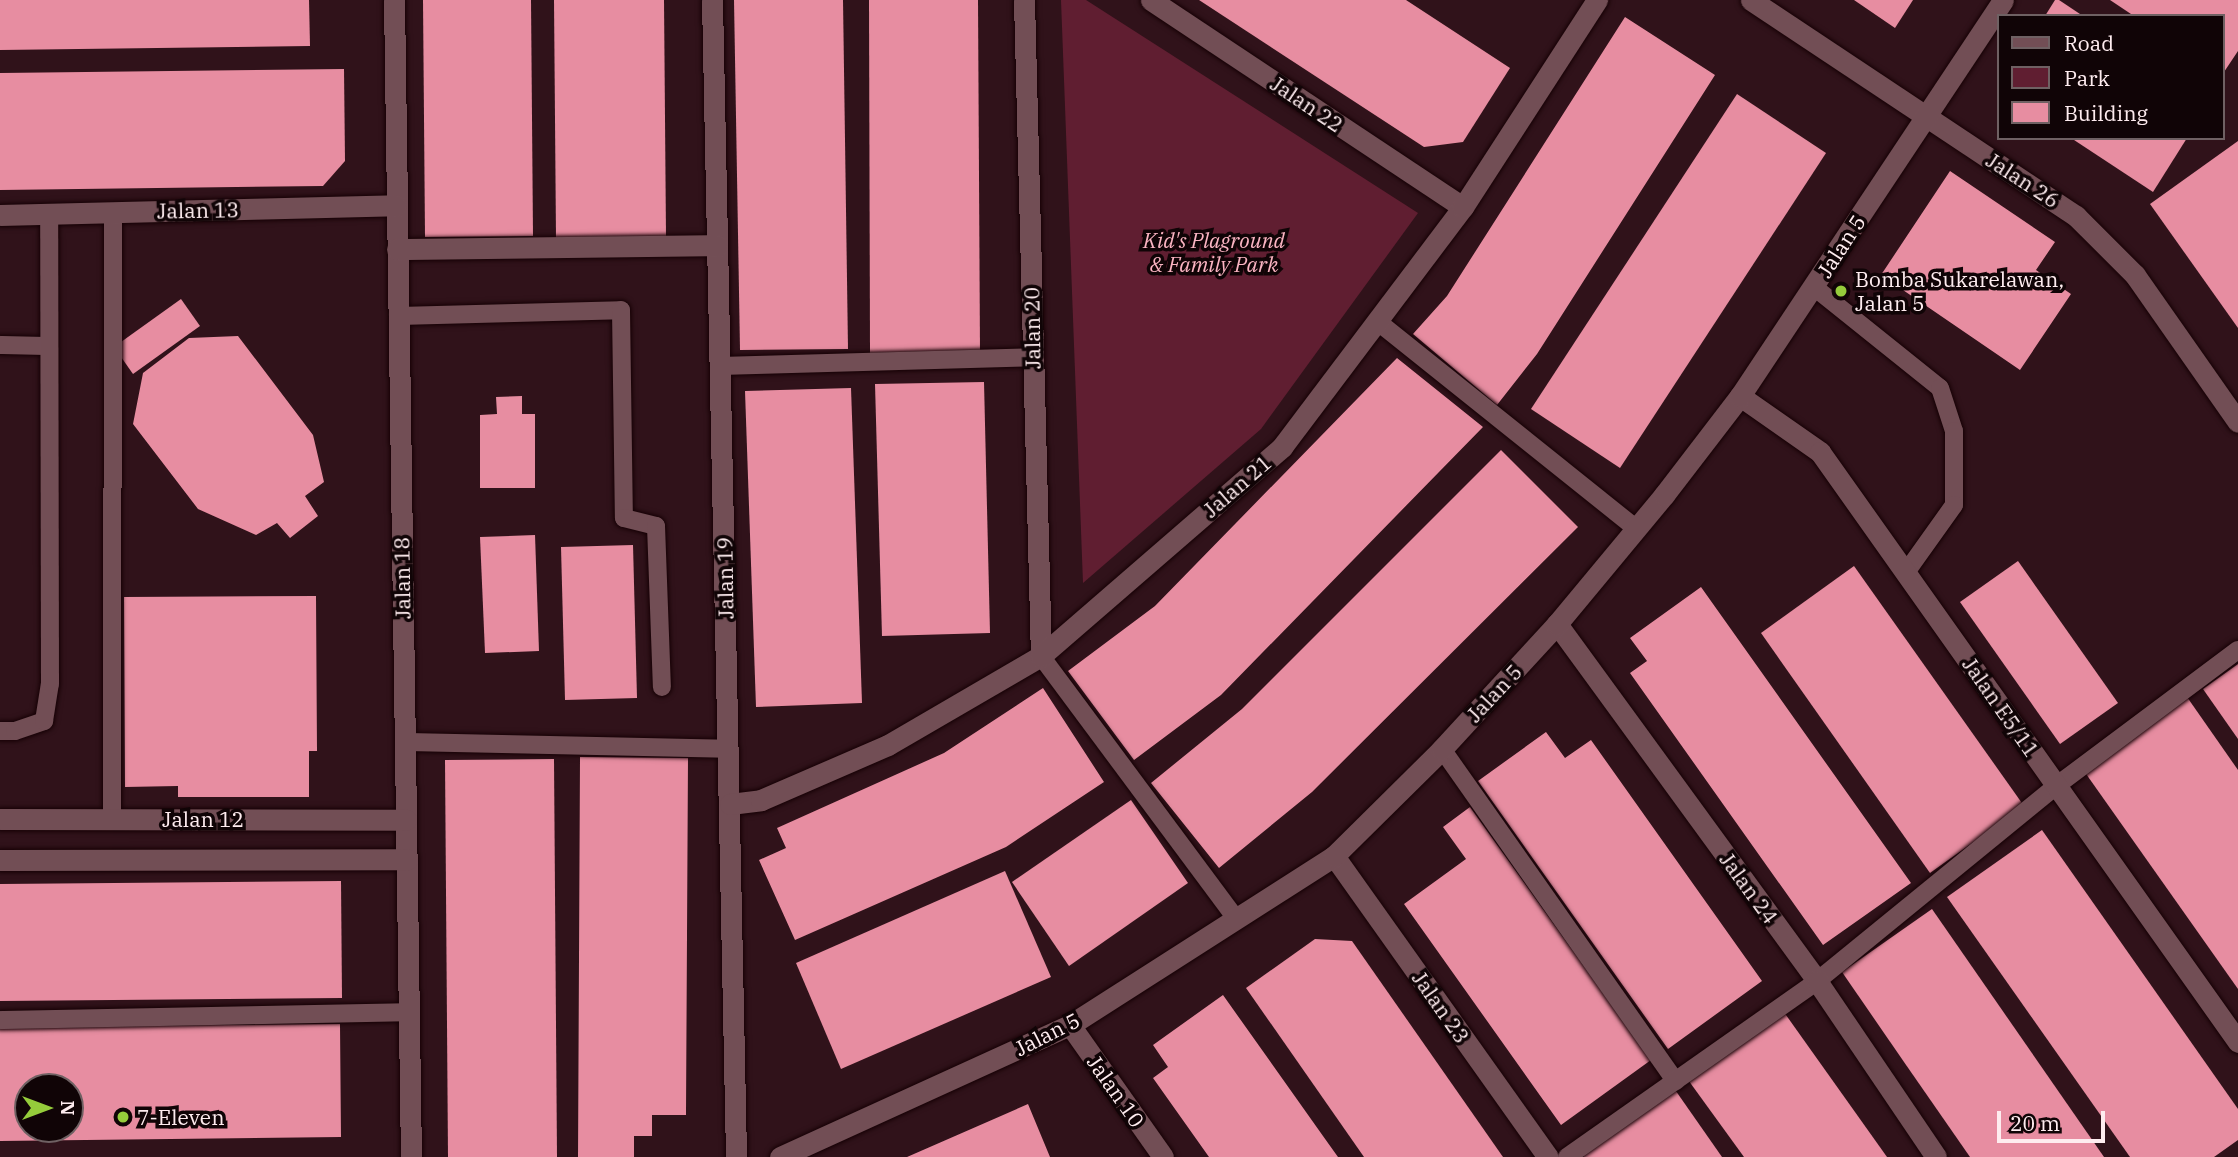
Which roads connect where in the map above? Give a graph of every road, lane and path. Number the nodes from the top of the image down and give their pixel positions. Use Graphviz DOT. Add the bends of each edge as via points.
graph roads {
  1 [pos="394,0"];
  2 [pos="712,0"];
  3 [pos="1024,0"];
  4 [pos="1151,0"];
  5 [pos="1597,0"];
  6 [pos="1751,0"];
  7 [pos="2003,0"];
  8 [pos="1924,119"];
  9 [pos="396,205"];
  10 [pos="1462,207"];
  11 [pos="113,212"];
  12 [pos="49,214"];
  13 [pos="0,215"];
  14 [pos="718,245"];
  15 [pos="397,249"];
  16 [pos="1814,287"];
  17 [pos="398,316"];
  18 [pos="1377,321"];
  19 [pos="0,345"];
  20 [pos="48,346"];
  21 [pos="1033,357"];
  22 [pos="720,366"];
  23 [pos="1740,396"];
  24 [pos="2238,422"];
  25 [pos="1637,529"];
  26 [pos="1907,571"];
  27 [pos="1557,624"];
  28 [pos="2238,650"];
  29 [pos="1041,656"];
  30 [pos="662,687"];
  31 [pos="0,731"];
  32 [pos="405,742"];
  33 [pos="729,749"];
  34 [pos="1442,749"];
  35 [pos="2056,786"];
  36 [pos="730,804"];
  37 [pos="0,819"];
  38 [pos="113,819"];
  39 [pos="406,820"];
  40 [pos="1334,856"];
  41 [pos="407,859"];
  42 [pos="0,860"];
  43 [pos="1236,919"];
  44 [pos="1816,981"];
  45 [pos="409,1012"];
  46 [pos="0,1020"];
  47 [pos="1070,1025"];
  48 [pos="2238,1042"];
  49 [pos="1675,1081"];
  50 [pos="411,1157"];
  51 [pos="736,1157"];
  52 [pos="780,1157"];
  53 [pos="1163,1157"];
  54 [pos="1548,1157"];
  55 [pos="1567,1157"];
  56 [pos="1936,1157"];
  1 -- 9 [label="street, Jalan 18"];
  2 -- 14 [label="street, Jalan 19"];
  3 -- 21 [label="street, Jalan 20"];
  4 -- 10 [label="street, Jalan 22"];
  5 -- 10 [label="street, Jalan 21"];
  6 -- 8 [label="street, Jalan 26"];
  7 -- 8 [label="street, Jalan 5"];
  8 -- 16 [label="street, Jalan 5"];
  8 -- 24 [label="street, Jalan 26" via="2033,184 2085,225 2135,275"];
  9 -- 11 [label="street, Jalan 13"];
  9 -- 15 [label="street, Jalan 18"];
  10 -- 18 [label="street, Jalan 21"];
  11 -- 12 [label="street, Jalan 13"];
  11 -- 38 [label="lane"];
  12 -- 13 [label="street, Jalan 13"];
  12 -- 20 [label="lane"];
  14 -- 15 [label="street"];
  14 -- 22 [label="street, Jalan 19"];
  15 -- 17 [label="street, Jalan 18"];
  16 -- 23 [label="street, Jalan 5"];
  16 -- 26 [label="lane" via="1940,388 1951,420 1957,468 1954,505"];
  17 -- 30 [label="lane" via="621,310 624,518 656,526"];
  17 -- 32 [label="street, Jalan 18"];
  18 -- 25 [label="lane"];
  18 -- 29 [label="street, Jalan 21" via="1282,447"];
  19 -- 20 [label="lane"];
  20 -- 31 [label="lane" via="50,684 44,721"];
  21 -- 22 [label="lane"];
  21 -- 29 [label="street, Jalan 20"];
  22 -- 33 [label="street, Jalan 19"];
  23 -- 25 [label="street, Jalan 5"];
  23 -- 26 [label="street, Jalan E5/11" via="1820,452"];
  25 -- 27 [label="street, Jalan 5"];
  26 -- 35 [label="street, Jalan E5/11"];
  27 -- 34 [label="street, Jalan 5"];
  27 -- 44 [label="street, Jalan 24"];
  28 -- 35 [label="lane"];
  29 -- 36 [label="street, Jalan 21" via="888,745 761,800"];
  29 -- 43 [label="lane"];
  32 -- 33 [label="lane"];
  32 -- 39 [label="street, Jalan 18"];
  33 -- 36 [label="street, Jalan 19"];
  34 -- 40 [label="street, Jalan 5"];
  34 -- 49 [label="lane"];
  35 -- 44 [label="lane"];
  35 -- 48 [label="street, Jalan E5/11"];
  36 -- 51 [label="street, Jalan 19"];
  37 -- 38 [label="street, Jalan 12"];
  38 -- 39 [label="street, Jalan 12"];
  39 -- 41 [label="street, Jalan 18"];
  40 -- 43 [label="street, Jalan 5"];
  40 -- 54 [label="street, Jalan 23"];
  41 -- 42 [label="street"];
  41 -- 45 [label="street, Jalan 18"];
  43 -- 47 [label="street, Jalan 5"];
  44 -- 49 [label="lane"];
  44 -- 56 [label="street, Jalan 24"];
  45 -- 46 [label="lane"];
  45 -- 50 [label="street, Jalan 18"];
  47 -- 52 [label="street, Jalan 5"];
  47 -- 53 [label="street, Jalan 10"];
  49 -- 55 [label="lane"];
}
